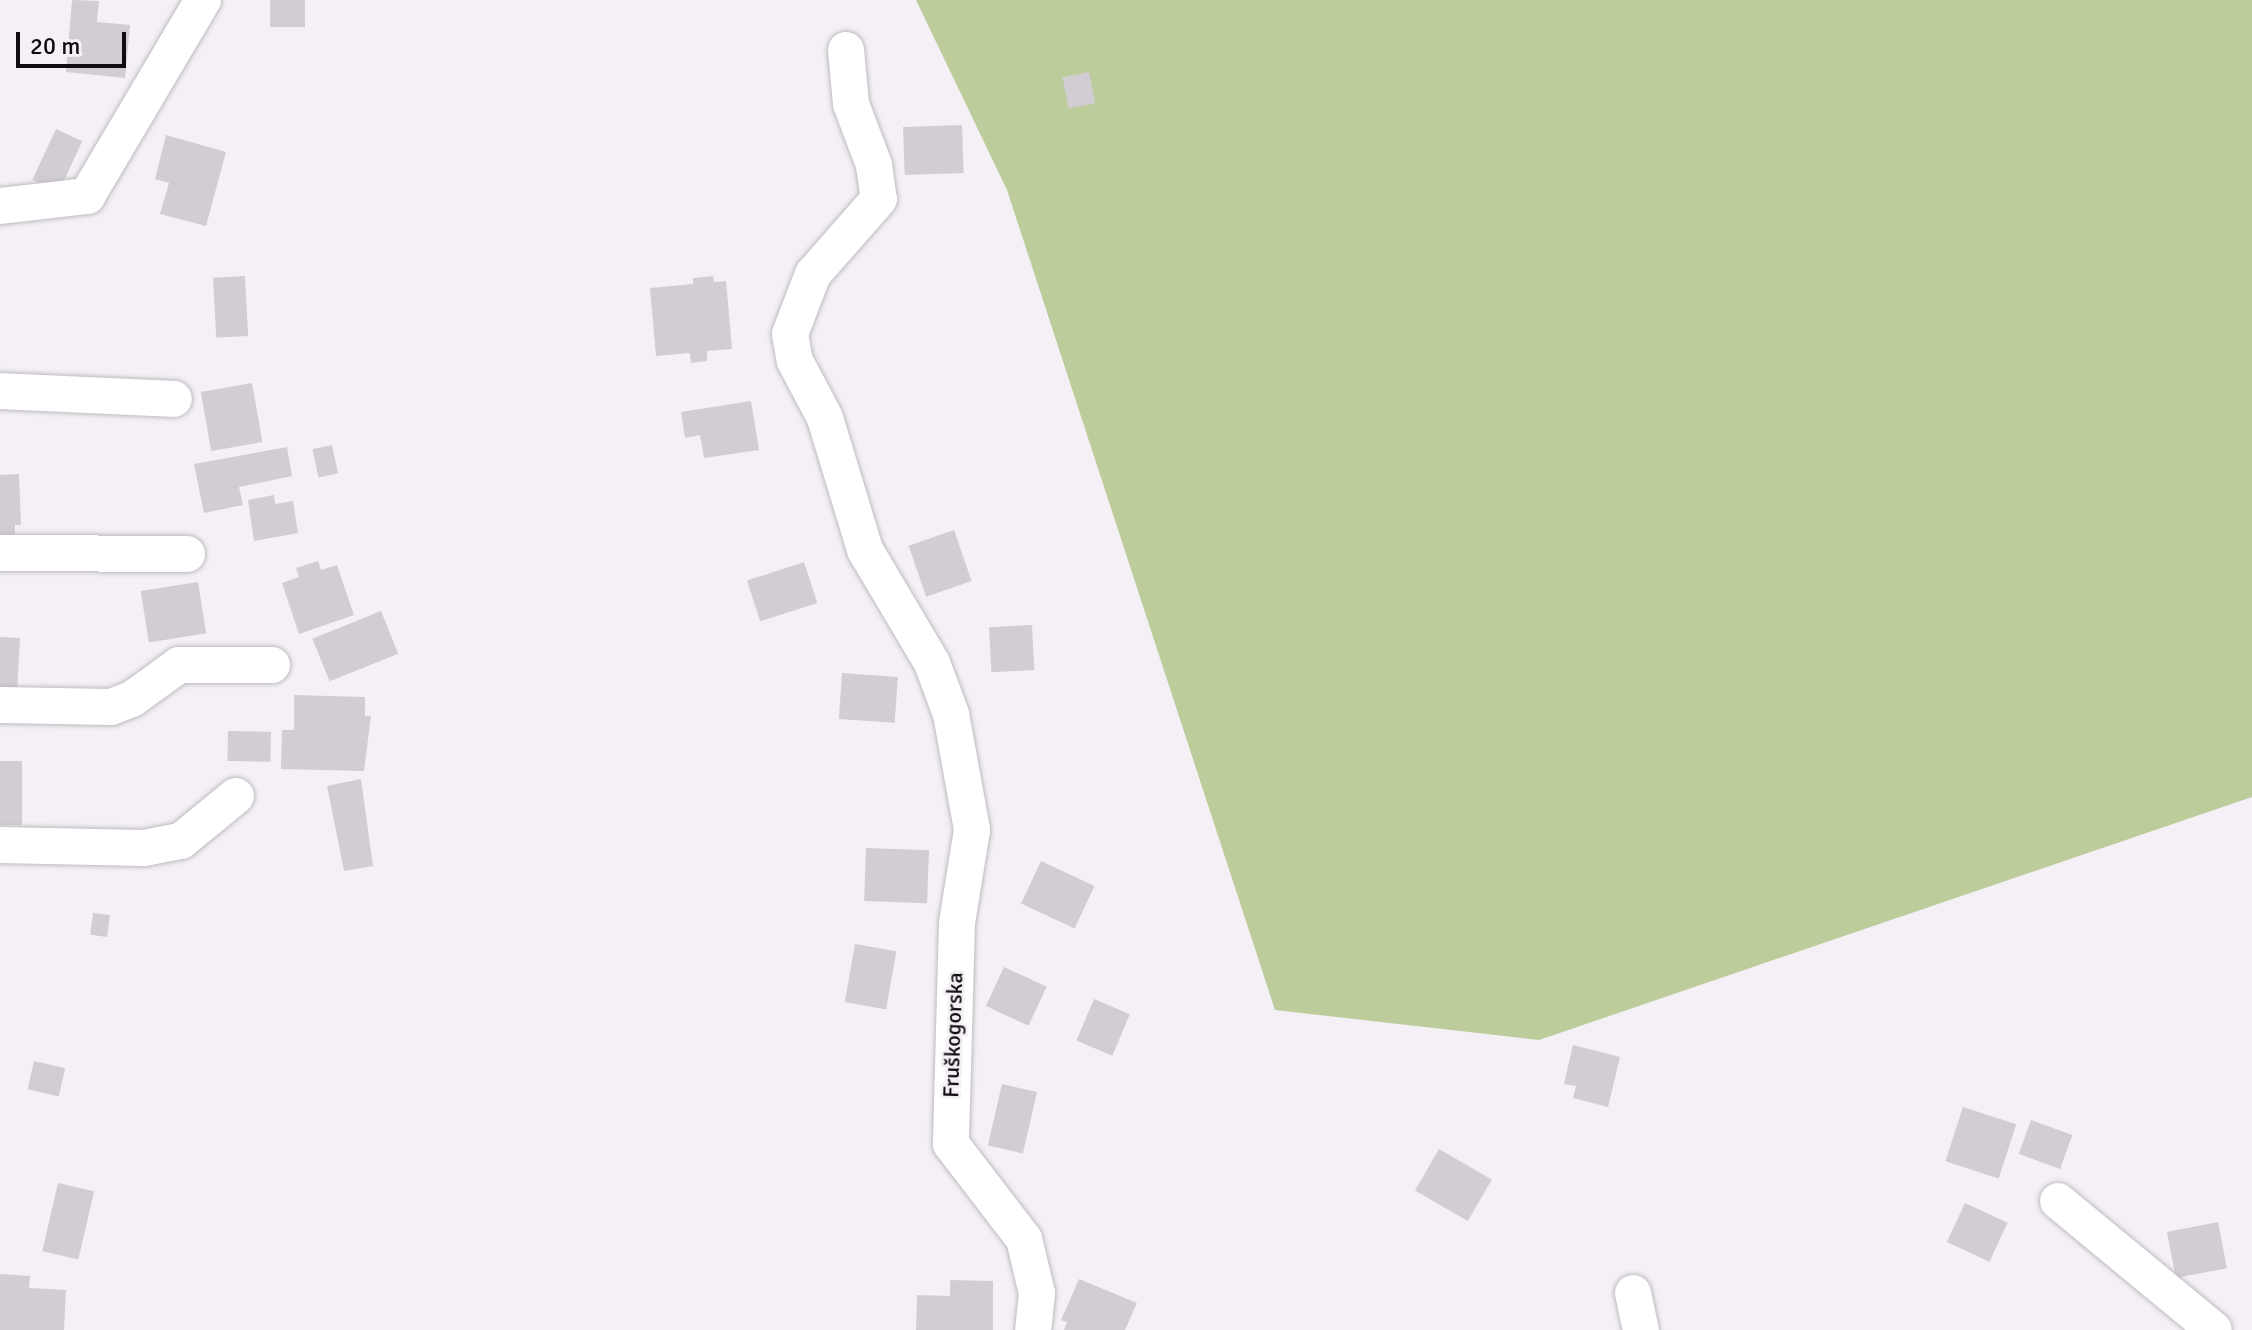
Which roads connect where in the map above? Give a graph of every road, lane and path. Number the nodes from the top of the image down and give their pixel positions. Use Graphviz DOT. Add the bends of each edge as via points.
graph roads {
  1 [pos="203,0"];
  2 [pos="846,50"];
  3 [pos="0,206"];
  4 [pos="0,391"];
  5 [pos="174,399"];
  6 [pos="0,553"];
  7 [pos="187,554"];
  8 [pos="272,665"];
  9 [pos="0,705"];
  10 [pos="236,796"];
  11 [pos="0,845"];
  12 [pos="2058,1201"];
  13 [pos="1633,1293"];
  14 [pos="1033,1330"];
  15 [pos="1641,1330"];
  16 [pos="2214,1330"];
  1 -- 3 [label="street" via="87,196"];
  2 -- 14 [label="street, Fruškogorska" via="851,104 874,165 879,199 813,274 790,334 795,361 825,418 865,550 926,651 951,714 972,830 957,923 951,1144 1024,1239 1037,1293"];
  4 -- 5 [label="street"];
  6 -- 7 [label="street"];
  8 -- 9 [label="street" via="179,665 132,699 111,707"];
  10 -- 11 [label="street" via="181,841 144,848"];
  12 -- 16 [label="street"];
  13 -- 15 [label="street"];
}
